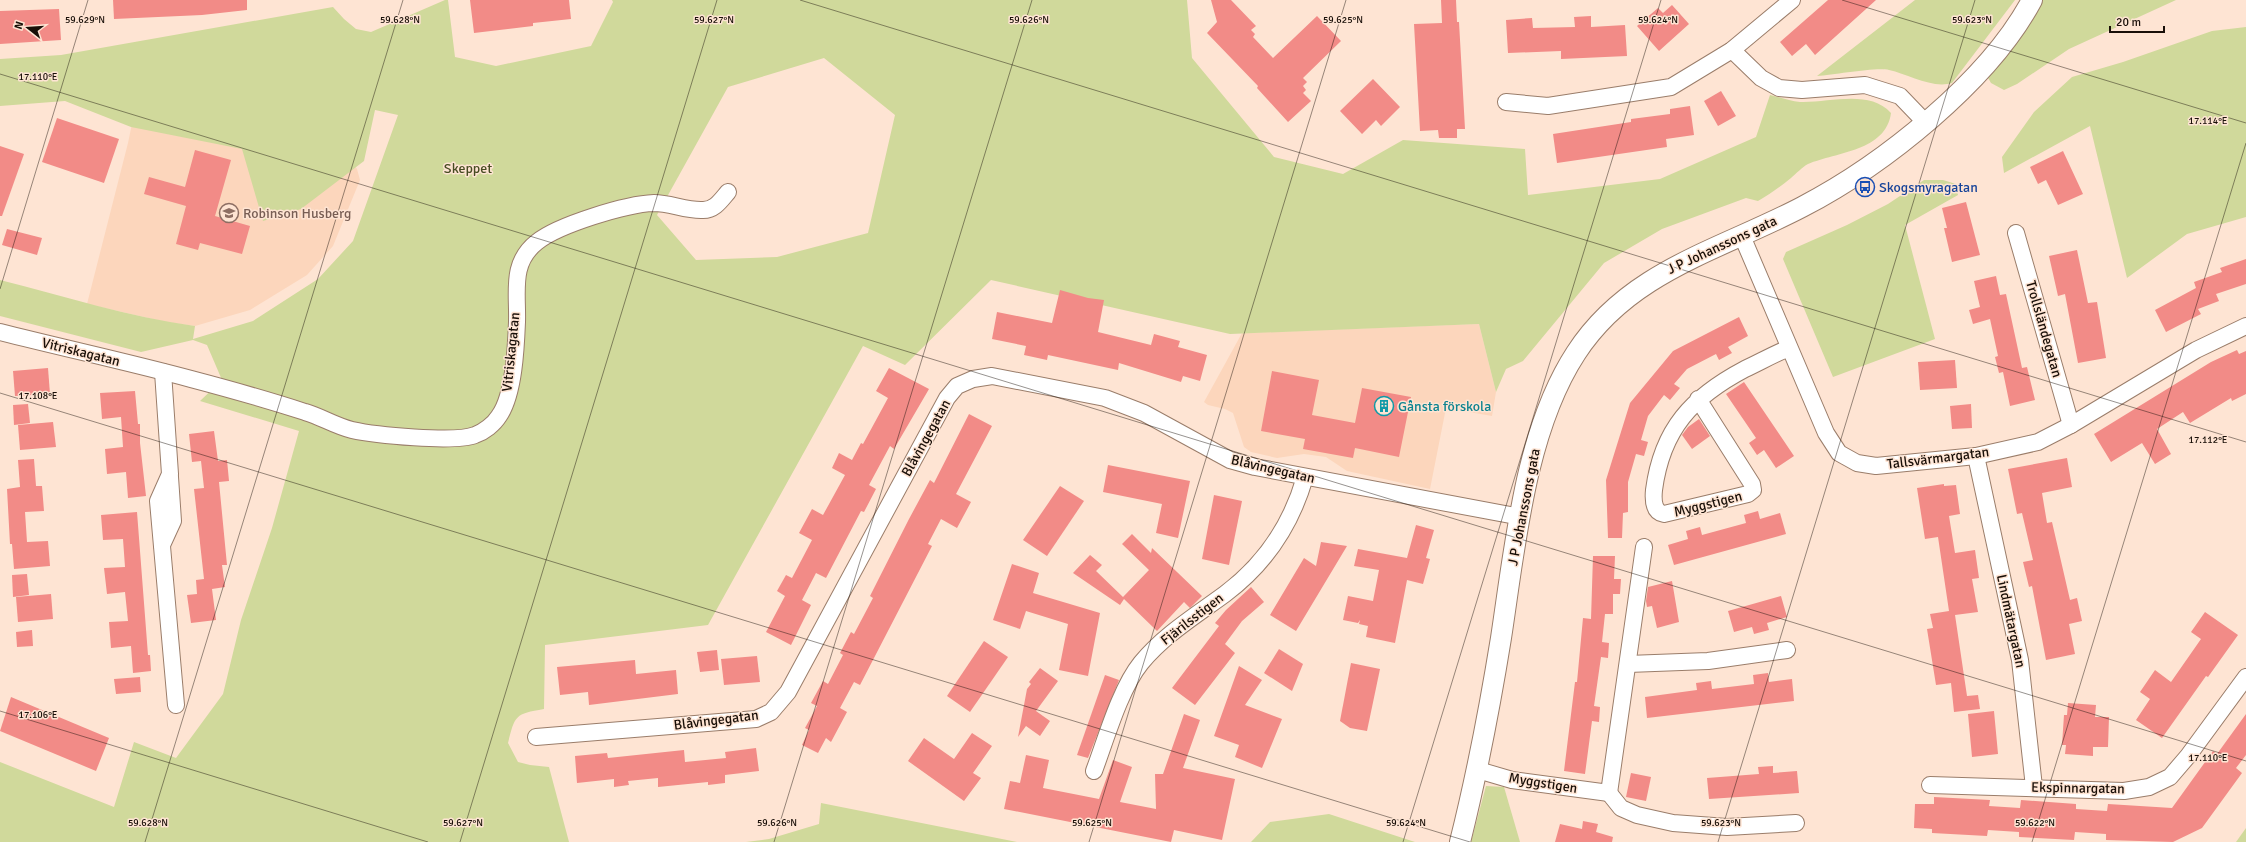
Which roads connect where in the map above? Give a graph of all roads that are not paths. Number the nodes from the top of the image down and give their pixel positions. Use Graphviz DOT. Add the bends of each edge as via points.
graph roads {
  1 [pos="1792,0"];
  2 [pos="2032,0"];
  3 [pos="1732,50"];
  4 [pos="1506,102"];
  5 [pos="1925,122"];
  6 [pos="728,192"];
  7 [pos="2016,233"];
  8 [pos="1742,236"];
  9 [pos="2246,326"];
  10 [pos="0,332"];
  11 [pos="1789,348"];
  12 [pos="163,372"];
  13 [pos="1698,399"];
  14 [pos="2071,425"];
  15 [pos="1976,456"];
  16 [pos="1305,477"];
  17 [pos="1521,517"];
  18 [pos="1644,547"];
  19 [pos="1787,650"];
  20 [pos="1628,664"];
  21 [pos="2246,677"];
  22 [pos="176,705"];
  23 [pos="536,737"];
  24 [pos="1478,770"];
  25 [pos="1094,771"];
  26 [pos="1930,784"];
  27 [pos="2034,787"];
  28 [pos="1609,793"];
  29 [pos="1796,823"];
  30 [pos="1460,842"];
  1 -- 3 [label="street"];
  2 -- 5 [label="street, J P Johanssons gata" via="1990,59 1958,94"];
  3 -- 4 [label="street" via="1671,87 1548,106"];
  3 -- 5 [label="street" via="1761,78 1779,88 1802,90 1865,85 1900,96"];
  5 -- 8 [label="street, J P Johanssons gata" via="1872,164 1804,206"];
  6 -- 12 [label="street, Vitriskagatan" via="719,204 705,211 654,203 627,207 548,235 526,252 519,267 516,286 517,322 510,388 502,412 494,422 475,435 461,438 417,437 355,431 302,410"];
  7 -- 14 [label="street, Trollsländegatan"];
  8 -- 11 [label="street, Tallsvärmargatan"];
  8 -- 17 [label="street, J P Johanssons gata" via="1675,265 1629,295 1600,322 1575,354 1553,398 1534,449"];
  9 -- 14 [label="street, Tallsvärmargatan" via="2196,350"];
  10 -- 12 [label="street, Vitriskagatan"];
  11 -- 13 [label="street, Myggstigen" via="1721,382"];
  11 -- 15 [label="street, Tallsvärmargatan" via="1826,433 1840,453 1857,463 1876,466"];
  12 -- 22 [label="street" via="170,474 158,501"];
  13 -- 13 [label="street, Myggstigen" via="1678,421 1664,445 1656,472 1653,498 1656,510 1660,514 1710,504 1748,494 1753,490 1752,484"];
  14 -- 15 [label="street, Tallsvärmargatan" via="2038,442"];
  15 -- 27 [label="street, Lindmätargatan" via="2020,660"];
  16 -- 17 [label="street, Blåvingegatan"];
  16 -- 23 [label="street, Blåvingegatan" via="1230,460 1144,413 1105,398 992,376 973,379 957,386 947,398 788,692 771,712 756,719"];
  16 -- 25 [label="street, Fjärilsstigen" via="1298,502 1287,524 1263,559 1225,594 1176,629 1157,646 1133,675"];
  17 -- 24 [label="street, J P Johanssons gata"];
  18 -- 20 [label="street"];
  19 -- 20 [label="street" via="1708,661"];
  20 -- 28 [label="street"];
  21 -- 27 [label="street, Ekspinnargatan" via="2170,777 2149,787 2124,791"];
  24 -- 28 [label="street, Myggstigen" via="1512,780"];
  24 -- 30 [label="street, J P Johanssons gata"];
  26 -- 27 [label="street, Ekspinnargatan"];
  28 -- 29 [label="street" via="1621,808 1673,823 1727,827"];
}
